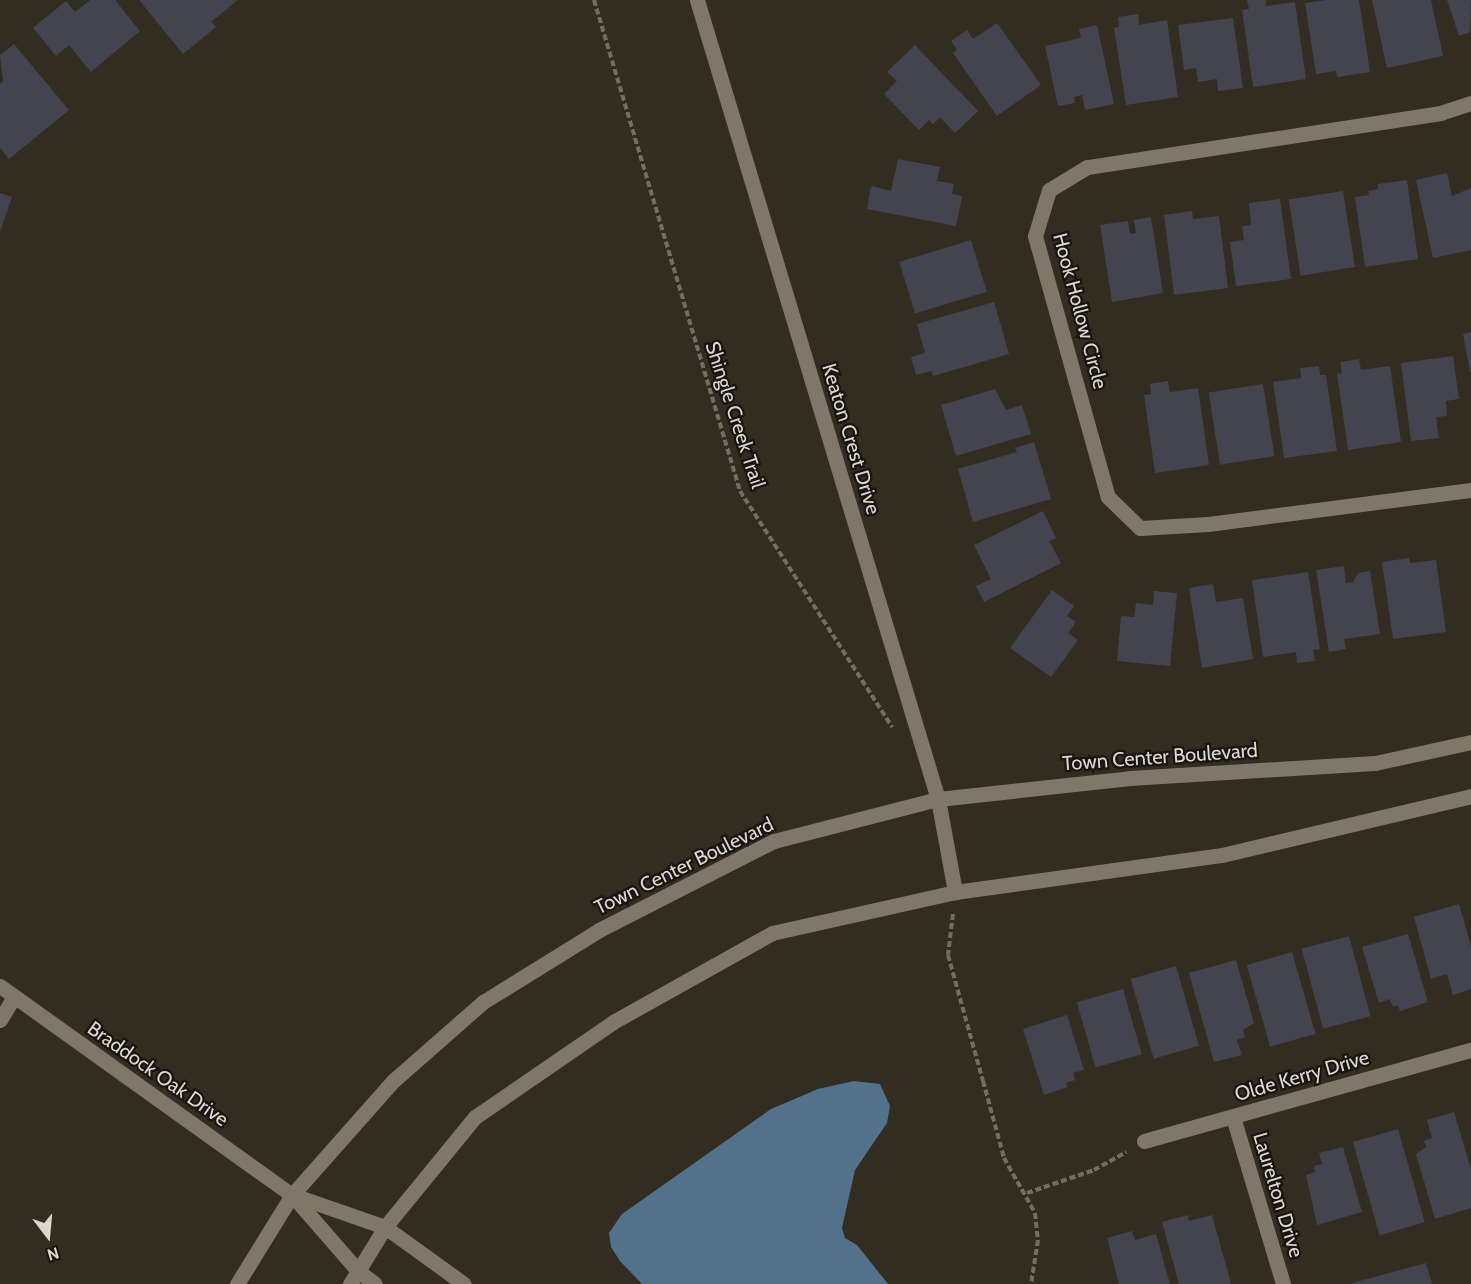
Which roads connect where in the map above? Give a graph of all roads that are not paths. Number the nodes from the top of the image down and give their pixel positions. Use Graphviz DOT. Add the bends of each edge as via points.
graph roads {
  1 [pos="697,0"];
  2 [pos="1471,103"];
  3 [pos="1471,490"];
  4 [pos="1471,742"];
  5 [pos="1471,796"];
  6 [pos="938,799"];
  7 [pos="955,892"];
  8 [pos="0,986"];
  9 [pos="14,998"];
  10 [pos="0,1020"];
  11 [pos="1471,1050"];
  12 [pos="1233,1117"];
  13 [pos="1144,1141"];
  14 [pos="292,1195"];
  15 [pos="385,1227"];
  16 [pos="354,1278"];
  17 [pos="237,1284"];
  18 [pos="375,1284"];
  19 [pos="464,1284"];
  20 [pos="1283,1284"];
  1 -- 6 [label="street, Keaton Crest Drive"];
  2 -- 3 [label="street, Hook Hollow Circle" via="1442,113 1087,167 1049,190 1035,236 1108,497 1140,528 1208,524"];
  4 -- 6 [label="street, Town Center Boulevard" via="1375,763 1130,778"];
  5 -- 7 [label="street" via="1222,855"];
  6 -- 7 [label="street, Keaton Crest Drive"];
  6 -- 14 [label="street, Town Center Boulevard" via="774,841 599,930 493,996 393,1081"];
  7 -- 15 [label="street" via="772,933 613,1022 475,1117"];
  8 -- 9 [label="street, Braddock Oak Drive"];
  9 -- 10 [label="street"];
  9 -- 14 [label="street, Braddock Oak Drive"];
  11 -- 12 [label="street, Olde Kerry Drive"];
  12 -- 13 [label="street, Olde Kerry Drive"];
  12 -- 20 [label="street, Laurelton Drive"];
  14 -- 15 [label="street"];
  14 -- 16 [label="street"];
  14 -- 17 [label="street, Town Center Boulevard"];
  15 -- 16 [label="street"];
  15 -- 19 [label="street"];
  16 -- 18 [label="street"];
}
